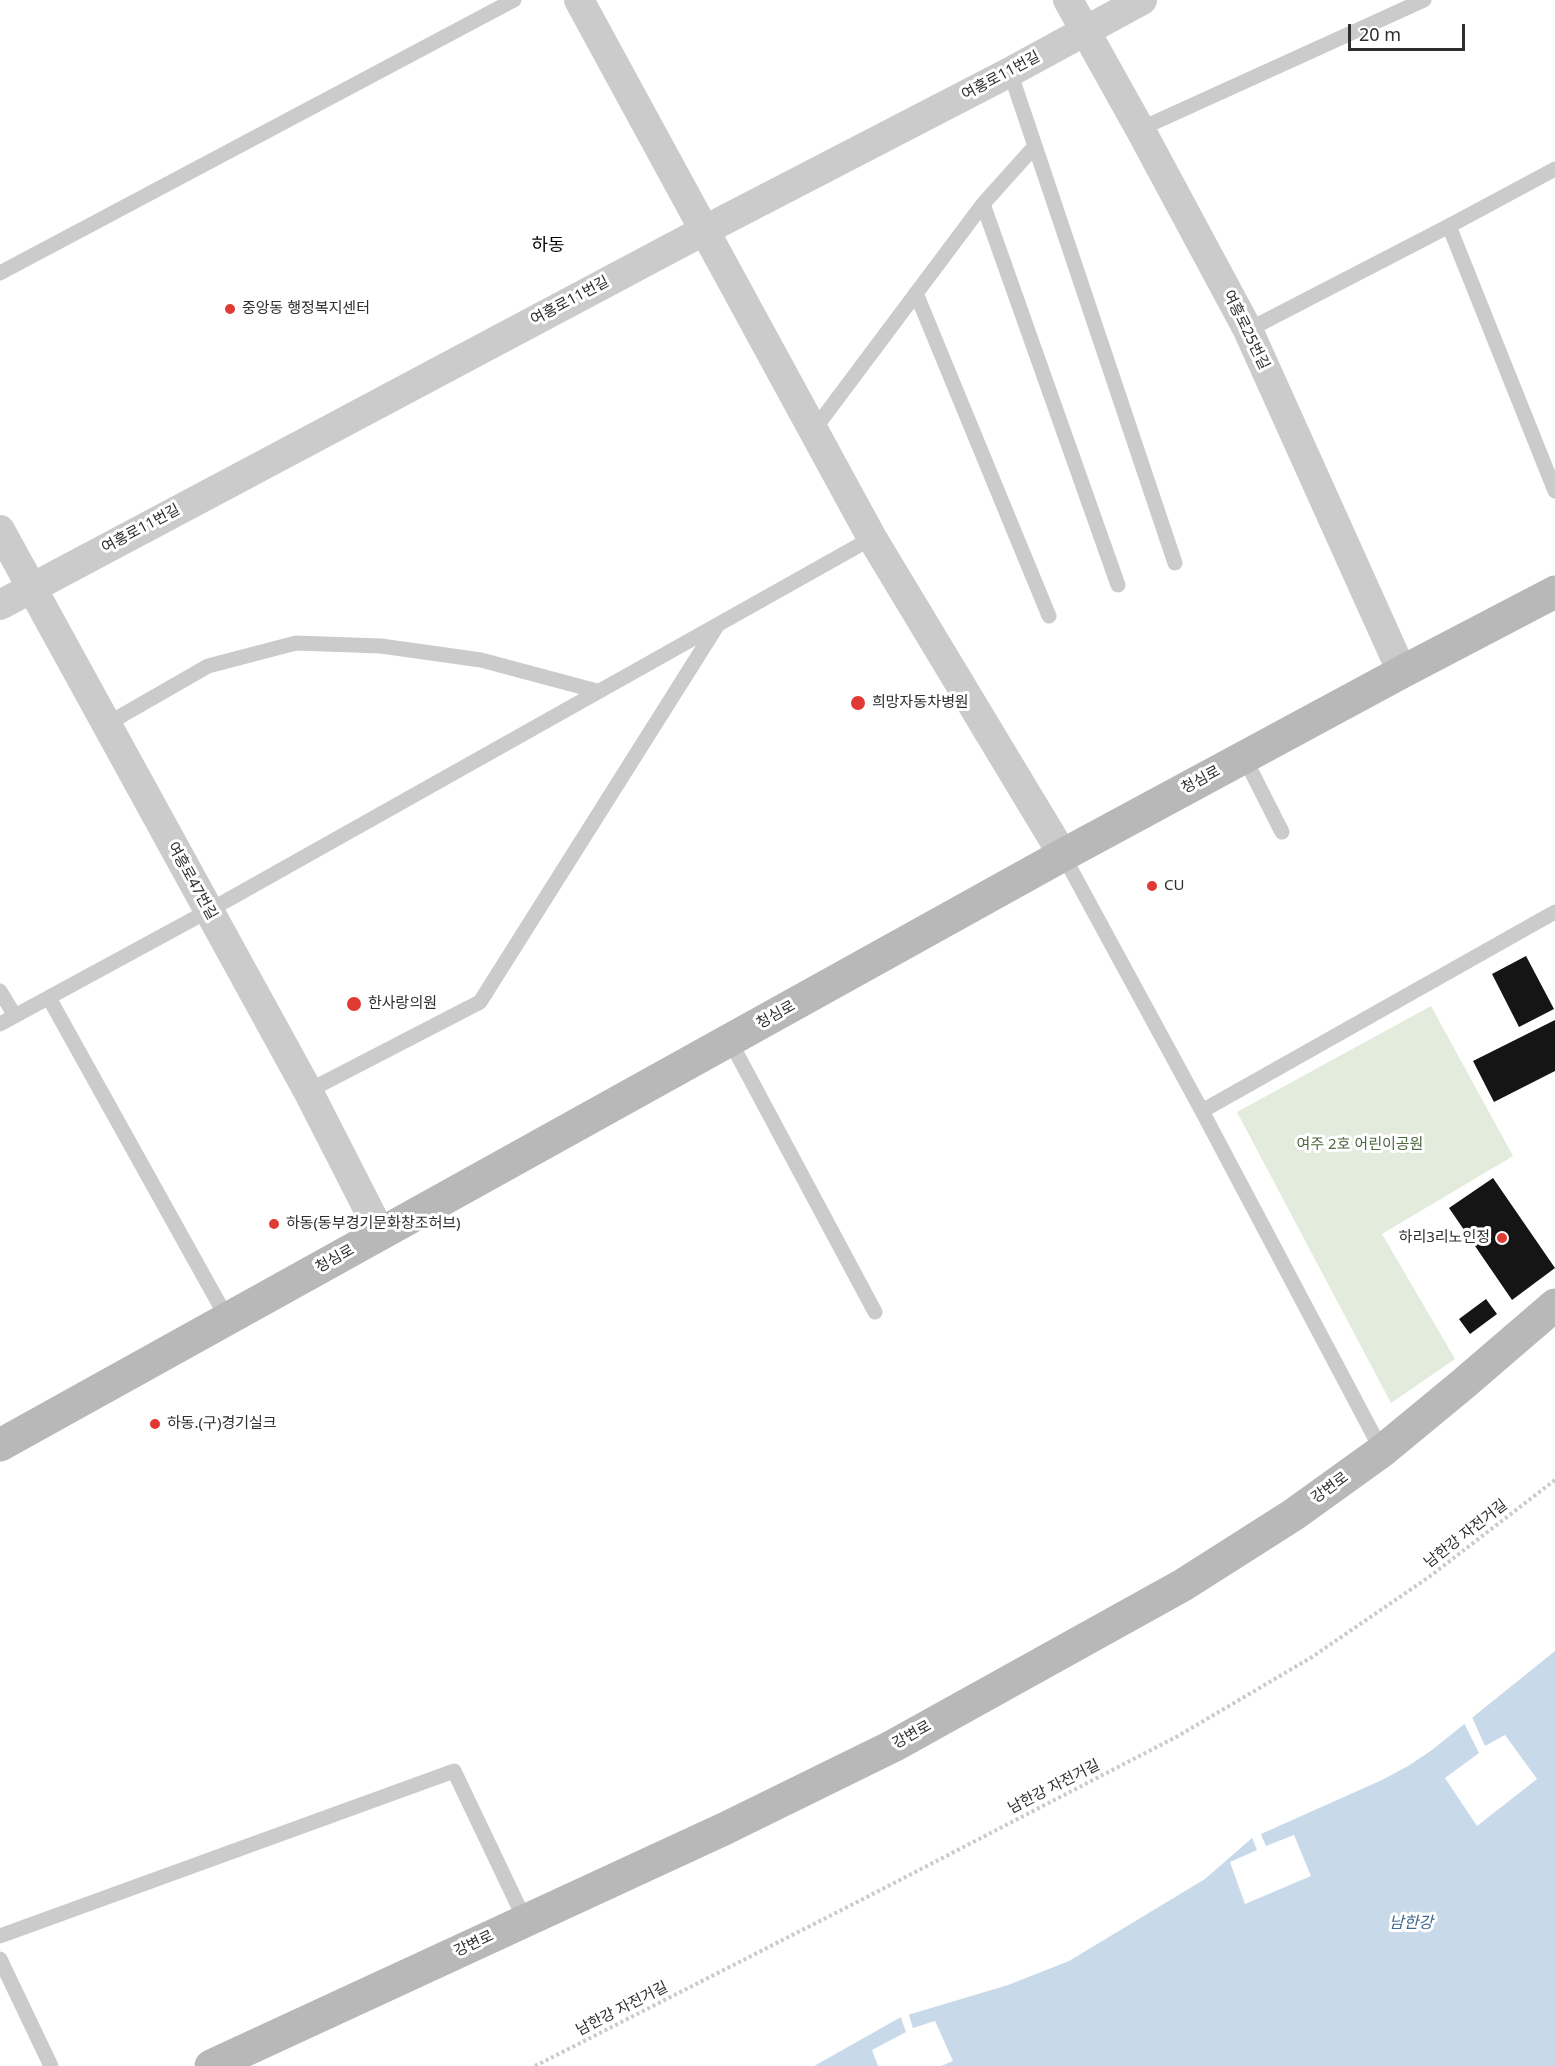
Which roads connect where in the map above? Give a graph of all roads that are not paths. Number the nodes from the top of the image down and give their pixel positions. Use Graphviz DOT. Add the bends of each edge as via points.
graph roads {
  1 [pos="514,0"];
  2 [pos="579,0"];
  3 [pos="1068,0"];
  4 [pos="1142,0"];
  5 [pos="1424,0"];
  6 [pos="1084,30"];
  7 [pos="1010,72"];
  8 [pos="1140,129"];
  9 [pos="1035,146"];
  10 [pos="1555,169"];
  11 [pos="983,204"];
  12 [pos="1449,226"];
  13 [pos="705,230"];
  14 [pos="0,273"];
  15 [pos="916,293"];
  16 [pos="1248,330"];
  17 [pos="813,431"];
  18 [pos="1555,491"];
  19 [pos="0,530"];
  20 [pos="872,538"];
  21 [pos="1175,562"];
  22 [pos="1118,585"];
  23 [pos="33,587"];
  24 [pos="1555,592"];
  25 [pos="0,605"];
  26 [pos="1049,616"];
  27 [pos="719,623"];
  28 [pos="1402,672"];
  29 [pos="597,691"];
  30 [pos="107,724"];
  31 [pos="1244,757"];
  32 [pos="1282,832"];
  33 [pos="1062,855"];
  34 [pos="208,910"];
  35 [pos="1555,912"];
  36 [pos="0,991"];
  37 [pos="49,998"];
  38 [pos="15,1016"];
  39 [pos="0,1024"];
  40 [pos="730,1041"];
  41 [pos="308,1091"];
  42 [pos="1202,1111"];
  43 [pos="381,1233"];
  44 [pos="1555,1305"];
  45 [pos="875,1312"];
  46 [pos="227,1318"];
  47 [pos="0,1445"];
  48 [pos="1382,1451"];
  49 [pos="525,1920"];
  50 [pos="0,1936"];
  51 [pos="0,1959"];
  52 [pos="51,2066"];
  53 [pos="211,2066"];
  1 -- 14 [label="lane"];
  2 -- 13 [label="street"];
  3 -- 6 [label="street, 여흥로25번길"];
  4 -- 6 [label="street, 여흥로11번길"];
  5 -- 8 [label="lane"];
  6 -- 7 [label="street, 여흥로11번길"];
  6 -- 8 [label="street, 여흥로25번길"];
  7 -- 9 [label="lane"];
  7 -- 13 [label="street, 여흥로11번길"];
  8 -- 16 [label="street, 여흥로25번길"];
  9 -- 11 [label="lane"];
  9 -- 21 [label="lane"];
  10 -- 12 [label="lane"];
  11 -- 15 [label="lane"];
  11 -- 22 [label="lane"];
  12 -- 16 [label="lane"];
  12 -- 18 [label="lane"];
  13 -- 17 [label="street"];
  13 -- 23 [label="street, 여흥로11번길"];
  15 -- 17 [label="lane"];
  15 -- 26 [label="lane"];
  16 -- 28 [label="street, 여흥로25번길"];
  17 -- 20 [label="street"];
  19 -- 23 [label="street, 여흥로47번길"];
  20 -- 27 [label="lane"];
  20 -- 33 [label="street"];
  23 -- 25 [label="street, 여흥로11번길"];
  23 -- 30 [label="street, 여흥로47번길"];
  24 -- 28 [label="street, 청심로"];
  27 -- 29 [label="lane"];
  27 -- 41 [label="lane" via="480,1002"];
  28 -- 31 [label="street, 청심로"];
  29 -- 30 [label="lane" via="481,660 381,646 296,644 208,666"];
  29 -- 34 [label="lane"];
  30 -- 34 [label="street, 여흥로47번길"];
  31 -- 32 [label="lane"];
  31 -- 33 [label="street, 청심로"];
  33 -- 40 [label="street, 청심로"];
  33 -- 42 [label="lane"];
  34 -- 37 [label="lane"];
  34 -- 41 [label="street, 여흥로47번길"];
  35 -- 42 [label="lane"];
  36 -- 38 [label="lane"];
  37 -- 38 [label="lane"];
  37 -- 46 [label="lane"];
  38 -- 39 [label="lane"];
  40 -- 43 [label="street, 청심로"];
  40 -- 45 [label="lane"];
  41 -- 43 [label="street, 여흥로47번길"];
  42 -- 48 [label="lane"];
  43 -- 46 [label="street, 청심로"];
  44 -- 48 [label="street, 강변로"];
  46 -- 47 [label="street, 청심로"];
  48 -- 49 [label="street, 강변로" via="1293,1515 1184,1585 893,1746"];
  49 -- 50 [label="lane" via="454,1771"];
  49 -- 53 [label="street, 강변로"];
  51 -- 52 [label="lane"];
}
